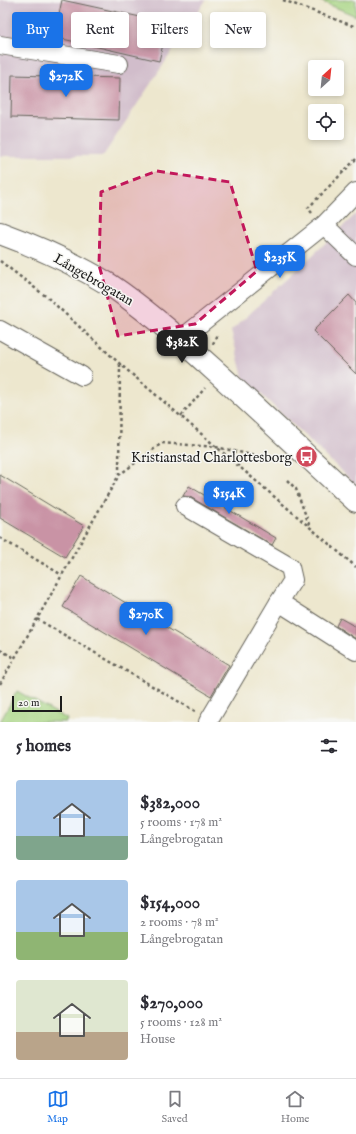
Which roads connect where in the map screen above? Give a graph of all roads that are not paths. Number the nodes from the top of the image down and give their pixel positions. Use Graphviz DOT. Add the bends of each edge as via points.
graph roads {
  1 [pos="0,45"];
  2 [pos="118,64"];
  3 [pos="356,192"];
  4 [pos="324,225"];
  5 [pos="0,234"];
  6 [pos="356,256"];
  7 [pos="0,330"];
  8 [pos="181,340"];
  9 [pos="82,376"];
  10 [pos="356,501"];
  11 [pos="184,506"];
  12 [pos="279,602"];
  13 [pos="356,651"];
  14 [pos="209,721"];
  1 -- 2 [label="street"];
  3 -- 4 [label="street"];
  4 -- 6 [label="street"];
  4 -- 8 [label="street"];
  5 -- 8 [label="main road, Långebrogatan" via="78,267 109,285 143,308"];
  7 -- 9 [label="street"];
  8 -- 10 [label="main road, Långebrogatan"];
  11 -- 12 [label="street" via="290,567 293,580"];
  12 -- 13 [label="street"];
  12 -- 14 [label="street"];
}
